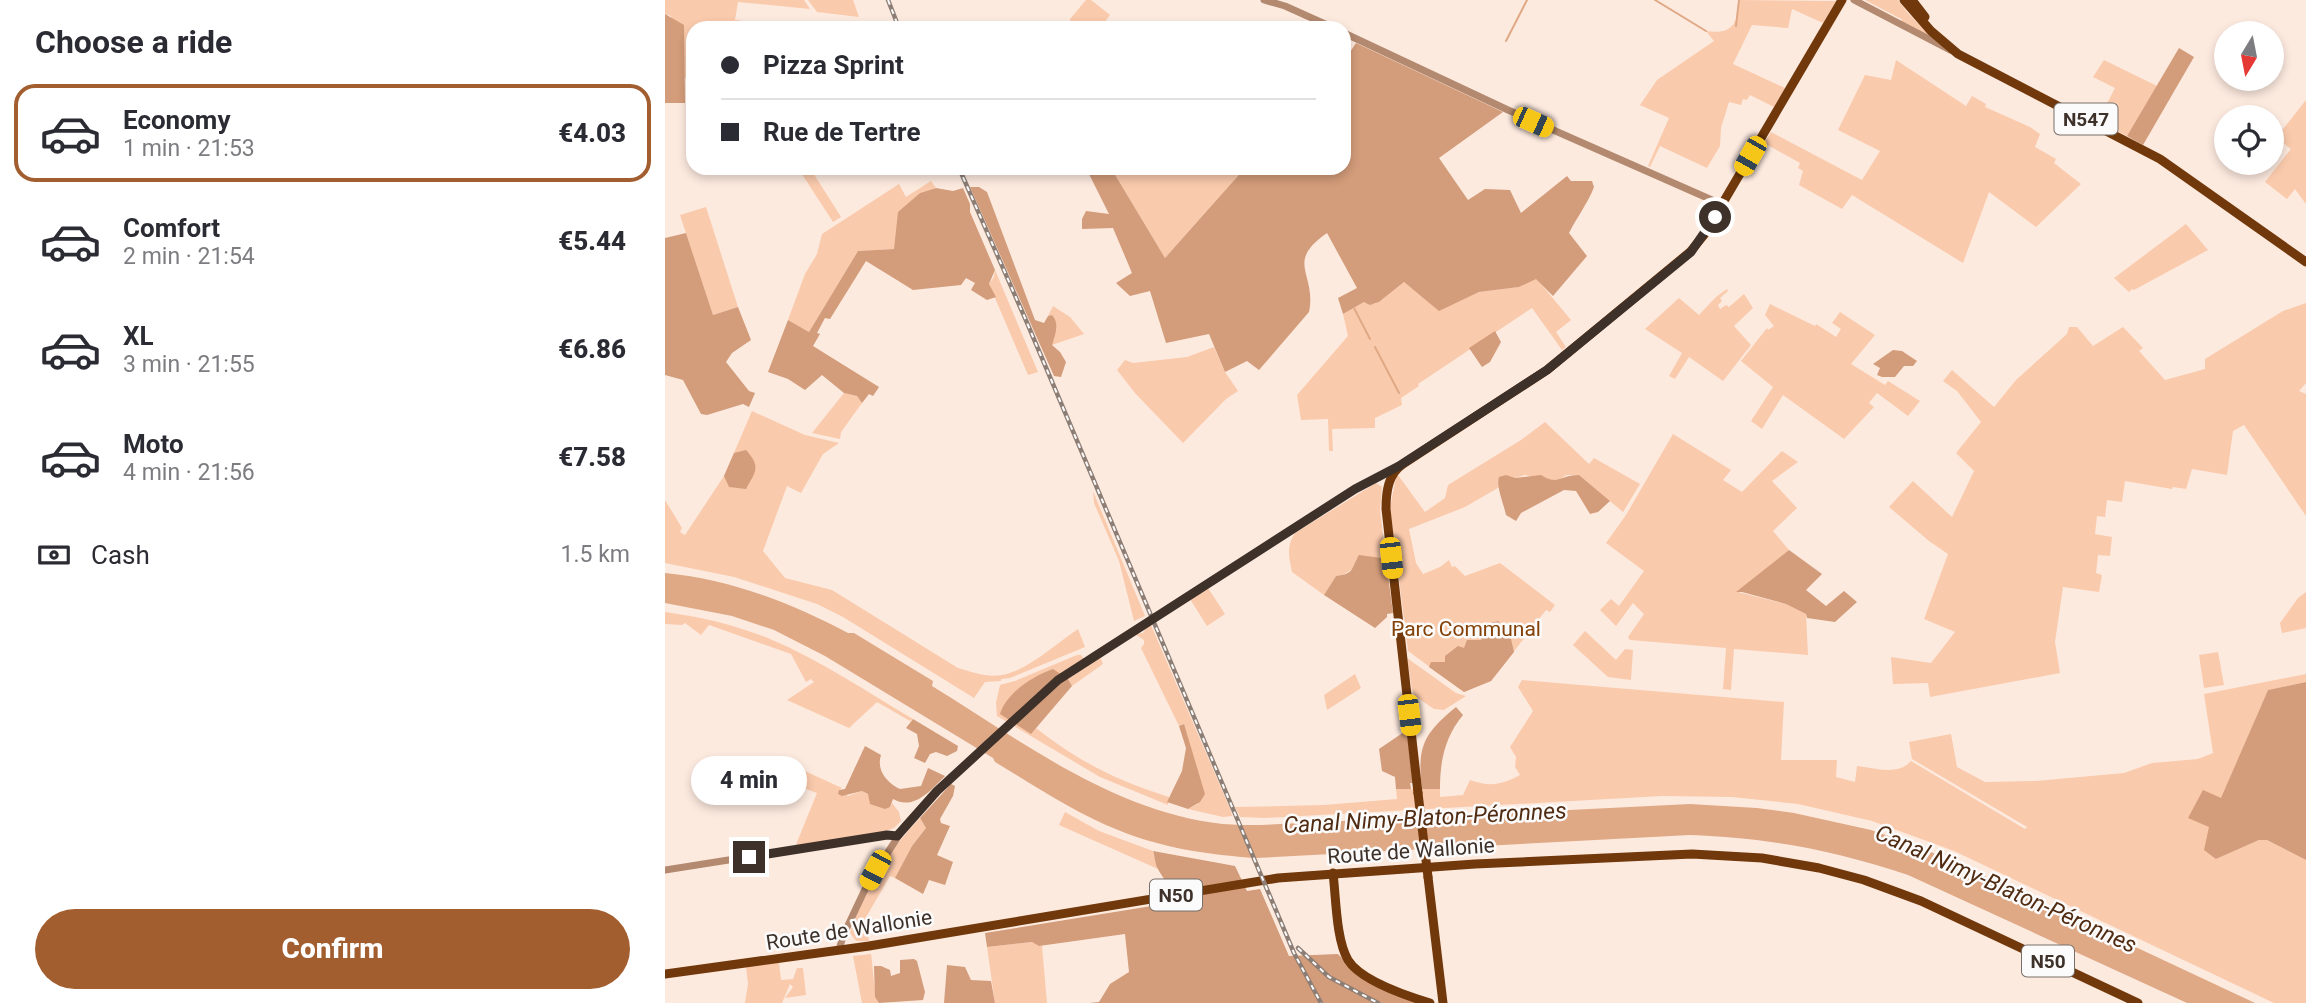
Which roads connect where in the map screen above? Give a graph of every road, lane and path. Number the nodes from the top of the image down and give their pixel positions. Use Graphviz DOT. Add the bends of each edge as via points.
graph roads {
  1 [pos="1264,0"];
  2 [pos="1842,0"];
  3 [pos="1854,0"];
  4 [pos="1904,0"];
  5 [pos="1912,0"];
  6 [pos="1318,21"];
  7 [pos="1351,36"];
  8 [pos="1958,54"];
  9 [pos="1982,66"];
  10 [pos="1721,206"];
  11 [pos="2306,262"];
  12 [pos="1398,466"];
  13 [pos="1375,479"];
  14 [pos="1389,481"];
  15 [pos="897,836"];
  16 [pos="665,870"];
  17 [pos="1333,873"];
  18 [pos="839,950"];
  19 [pos="665,974"];
  20 [pos="1430,1003"];
  21 [pos="1443,1003"];
  22 [pos="2138,1003"];
  1 -- 6 [label="street"];
  2 -- 10 [label="main road"];
  3 -- 8 [label="street"];
  4 -- 8 [label="main road, N547"];
  5 -- 9 [label="main road, N547" via="1939,32"];
  7 -- 10 [label="street"];
  8 -- 9 [label="main road, N547"];
  9 -- 11 [label="main road, N547" via="2160,159"];
  10 -- 12 [label="main road" via="1691,252 1547,370"];
  12 -- 13 [label="street"];
  12 -- 14 [label="main road"];
  13 -- 14 [label="street"];
  13 -- 15 [label="street" via="1058,680 937,791"];
  14 -- 21 [label="main road, bridge" via="1385,509"];
  15 -- 16 [label="street"];
  15 -- 18 [label="street" via="868,883"];
  17 -- 18 [label="main road, Route de Wallonie / N50"];
  17 -- 20 [label="main road" via="1347,959 1368,978"];
  17 -- 22 [label="main road, Route de Wallonie / N50" via="1692,854 1762,858 1864,880 1921,901"];
  18 -- 19 [label="main road, Route de Wallonie / N50"];
}
